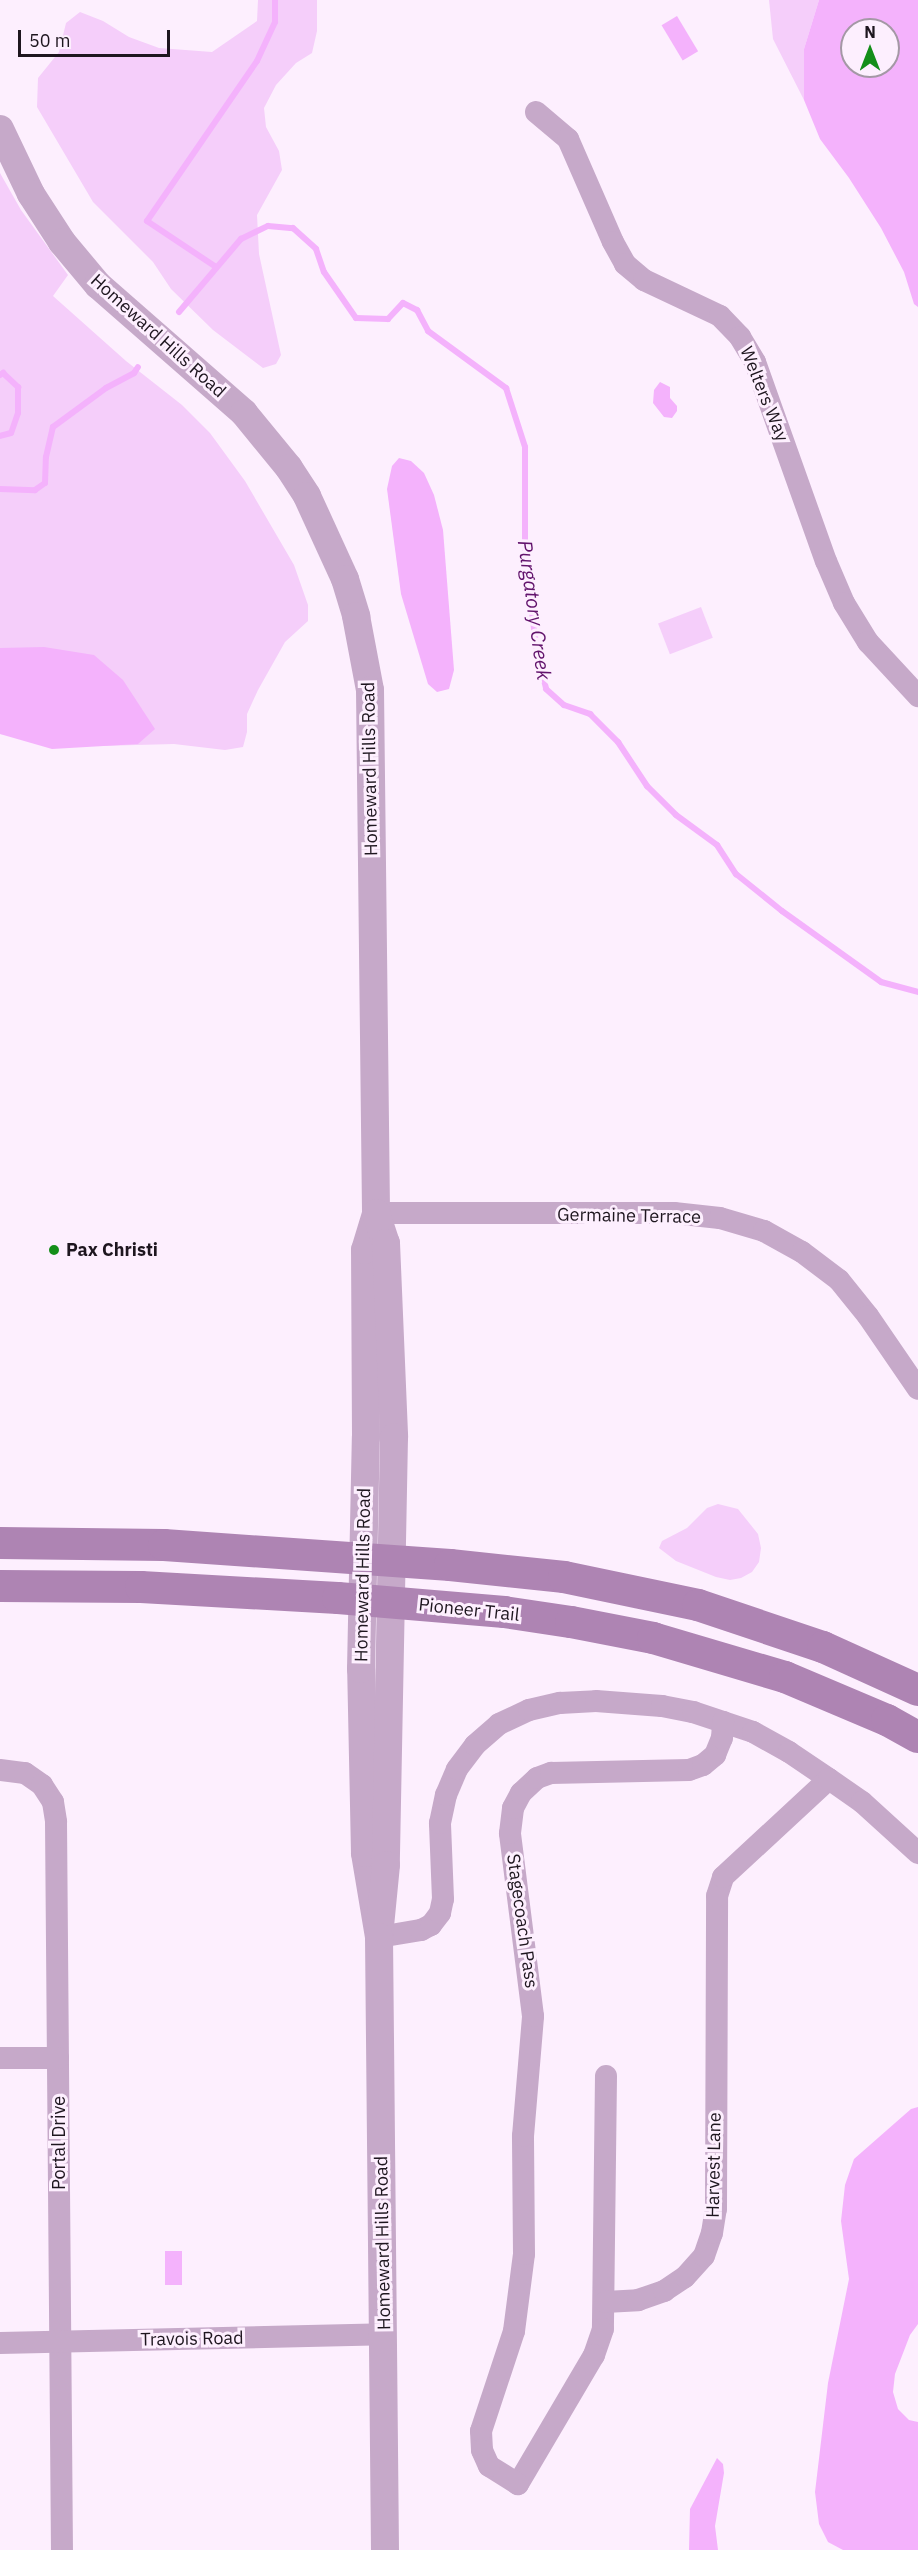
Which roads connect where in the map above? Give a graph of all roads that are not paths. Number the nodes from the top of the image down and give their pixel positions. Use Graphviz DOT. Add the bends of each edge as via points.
graph roads {
  1 [pos="536,112"];
  2 [pos="0,129"];
  3 [pos="918,696"];
  4 [pos="376,1213"];
  5 [pos="918,1389"];
  6 [pos="0,1543"];
  7 [pos="378,1560"];
  8 [pos="0,1586"];
  9 [pos="377,1602"];
  10 [pos="918,1690"];
  11 [pos="723,1722"];
  12 [pos="918,1737"];
  13 [pos="0,1770"];
  14 [pos="829,1779"];
  15 [pos="918,1853"];
  16 [pos="379,1937"];
  17 [pos="0,2058"];
  18 [pos="58,2058"];
  19 [pos="606,2076"];
  20 [pos="605,2302"];
  21 [pos="384,2334"];
  22 [pos="60,2342"];
  23 [pos="0,2343"];
  24 [pos="62,2550"];
  25 [pos="385,2550"];
  1 -- 3 [label="street, Welters Way" via="568,139 625,264 644,280 720,316 740,337 755,362 844,603 868,642"];
  2 -- 4 [label="street, Homeward Hills Road" via="31,194 62,242 98,285 244,413 289,468 345,579 364,653 371,702"];
  4 -- 5 [label="street, Germaine Terrace" via="674,1213 720,1218 764,1232 802,1252 839,1280"];
  4 -- 7 [label="street, Homeward Hills Road" via="386,1243 394,1437"];
  6 -- 7 [label="main road" via="164,1545"];
  7 -- 9 [label="street, Homeward Hills Road"];
  7 -- 10 [label="main road" via="564,1577 698,1605 823,1647"];
  8 -- 9 [label="main road, Pioneer Trail" via="141,1587"];
  9 -- 12 [label="main road, Pioneer Trail" via="504,1612 653,1638 785,1677"];
  9 -- 16 [label="street, Homeward Hills Road" via="365,1853"];
  11 -- 14 [label="street" via="753,1732"];
  11 -- 16 [label="street" via="662,1706 596,1701 529,1710 499,1724 457,1769 446,1795 440,1823 440,1913 421,1930"];
  11 -- 20 [label="street, Stagecoach Pass" via="715,1755 703,1765 690,1770 551,1773 537,1778 521,1793 513,1808 510,1833 533,2016 523,2136 524,2254 514,2331 481,2431 482,2450 489,2466 518,2484 594,2355 603,2329"];
  13 -- 18 [label="street, Portal Drive" via="25,1773 42,1785 53,1802"];
  14 -- 15 [label="street" via="862,1802"];
  14 -- 20 [label="street, Harvest Lane" via="723,1876 717,1896 716,2209 704,2256 686,2277 664,2291 638,2300"];
  16 -- 21 [label="street, Homeward Hills Road"];
  17 -- 18 [label="street"];
  18 -- 22 [label="street, Portal Drive"];
  19 -- 20 [label="street"];
  21 -- 22 [label="street, Travois Road"];
  21 -- 25 [label="street, Homeward Hills Road"];
  22 -- 23 [label="street, Travois Road"];
  22 -- 24 [label="street, Portal Drive"];
}
